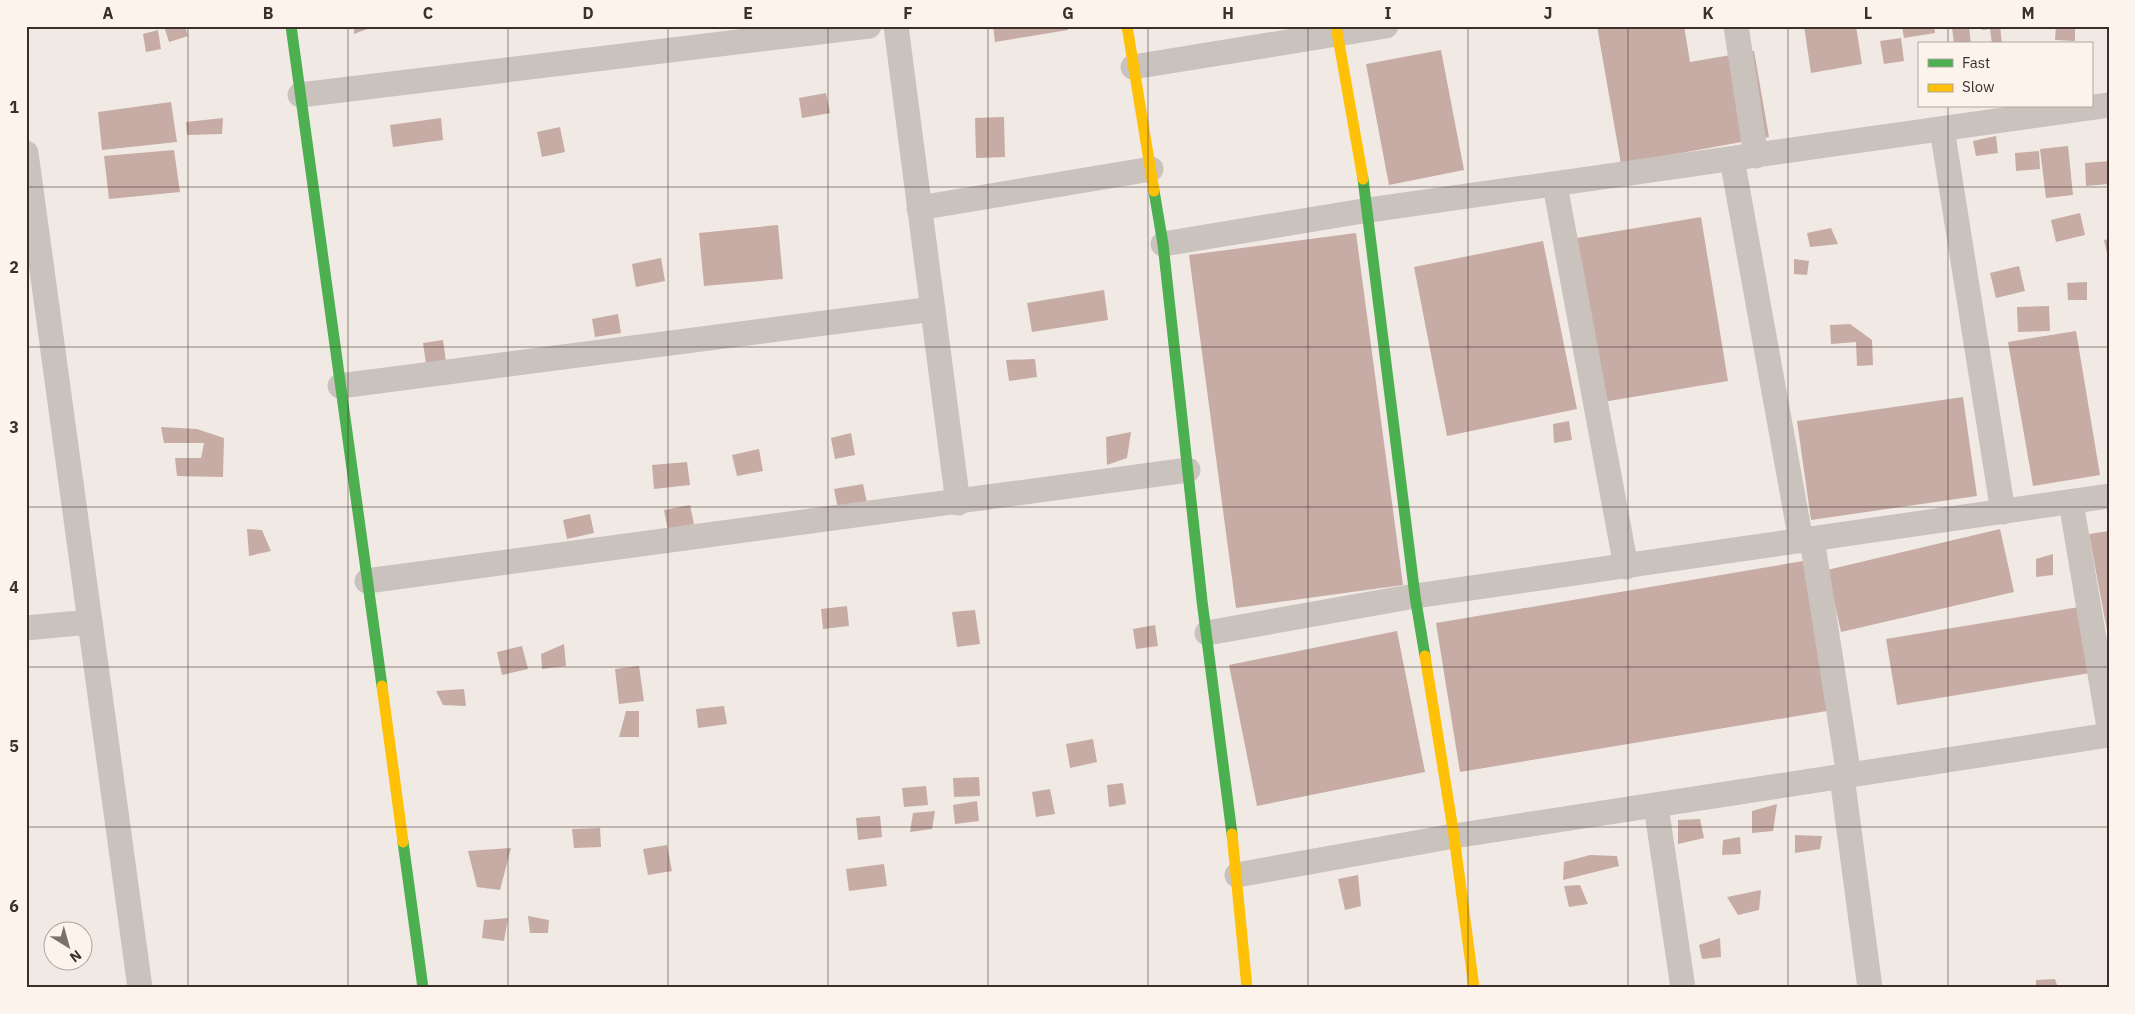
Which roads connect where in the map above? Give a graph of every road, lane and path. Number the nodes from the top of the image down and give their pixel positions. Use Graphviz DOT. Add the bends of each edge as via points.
graph roads {
  1 [pos="290,26"];
  2 [pos="869,26"];
  3 [pos="896,26"];
  4 [pos="1127,26"];
  5 [pos="1386,26"];
  6 [pos="1736,26"];
  7 [pos="1337,30"];
  8 [pos="1134,67"];
  9 [pos="300,95"];
  10 [pos="2109,105"];
  11 [pos="2092,107"];
  12 [pos="2088,108"];
  13 [pos="1942,129"];
  14 [pos="26,153"];
  15 [pos="1744,157"];
  16 [pos="1151,169"];
  17 [pos="1556,185"];
  18 [pos="920,208"];
  19 [pos="1368,210"];
  20 [pos="1163,244"];
  21 [pos="933,309"];
  22 [pos="340,386"];
  23 [pos="1188,470"];
  24 [pos="2109,496"];
  25 [pos="958,502"];
  26 [pos="2071,502"];
  27 [pos="2003,512"];
  28 [pos="1806,540"];
  29 [pos="1626,567"];
  30 [pos="367,582"];
  31 [pos="1415,596"];
  32 [pos="90,622"];
  33 [pos="26,628"];
  34 [pos="1207,633"];
  35 [pos="2109,727"];
  36 [pos="2109,735"];
  37 [pos="1846,776"];
  38 [pos="1656,806"];
  39 [pos="1454,836"];
  40 [pos="1237,874"];
  41 [pos="140,988"];
  42 [pos="423,988"];
  43 [pos="1247,988"];
  44 [pos="1474,988"];
  45 [pos="1683,988"];
  46 [pos="1870,988"];
  1 -- 9 [label="street"];
  2 -- 9 [label="street"];
  3 -- 18 [label="street"];
  4 -- 8 [label="street"];
  5 -- 7 [label="street"];
  6 -- 15 [label="street"];
  7 -- 8 [label="street"];
  7 -- 19 [label="street"];
  8 -- 16 [label="street"];
  9 -- 22 [label="street"];
  10 -- 11 [label="street"];
  12 -- 13 [label="street"];
  13 -- 15 [label="street"];
  13 -- 27 [label="street"];
  14 -- 32 [label="street"];
  15 -- 17 [label="street"];
  15 -- 28 [label="street"];
  16 -- 18 [label="street"];
  16 -- 20 [label="street"];
  17 -- 19 [label="street"];
  17 -- 29 [label="street"];
  18 -- 21 [label="street"];
  19 -- 20 [label="street"];
  19 -- 31 [label="street"];
  20 -- 23 [label="street"];
  21 -- 22 [label="street"];
  21 -- 25 [label="street"];
  22 -- 30 [label="street"];
  23 -- 25 [label="street"];
  23 -- 34 [label="street"];
  24 -- 26 [label="street"];
  25 -- 30 [label="street"];
  26 -- 27 [label="street"];
  26 -- 35 [label="street"];
  27 -- 28 [label="street"];
  28 -- 29 [label="street"];
  28 -- 37 [label="street"];
  29 -- 31 [label="street"];
  30 -- 42 [label="street"];
  31 -- 34 [label="street"];
  31 -- 39 [label="street"];
  32 -- 33 [label="street"];
  32 -- 41 [label="street"];
  34 -- 40 [label="street"];
  36 -- 37 [label="street"];
  37 -- 38 [label="street"];
  37 -- 46 [label="street"];
  38 -- 39 [label="street"];
  38 -- 45 [label="street"];
  39 -- 40 [label="street"];
  39 -- 44 [label="street"];
  40 -- 43 [label="street"];
}
